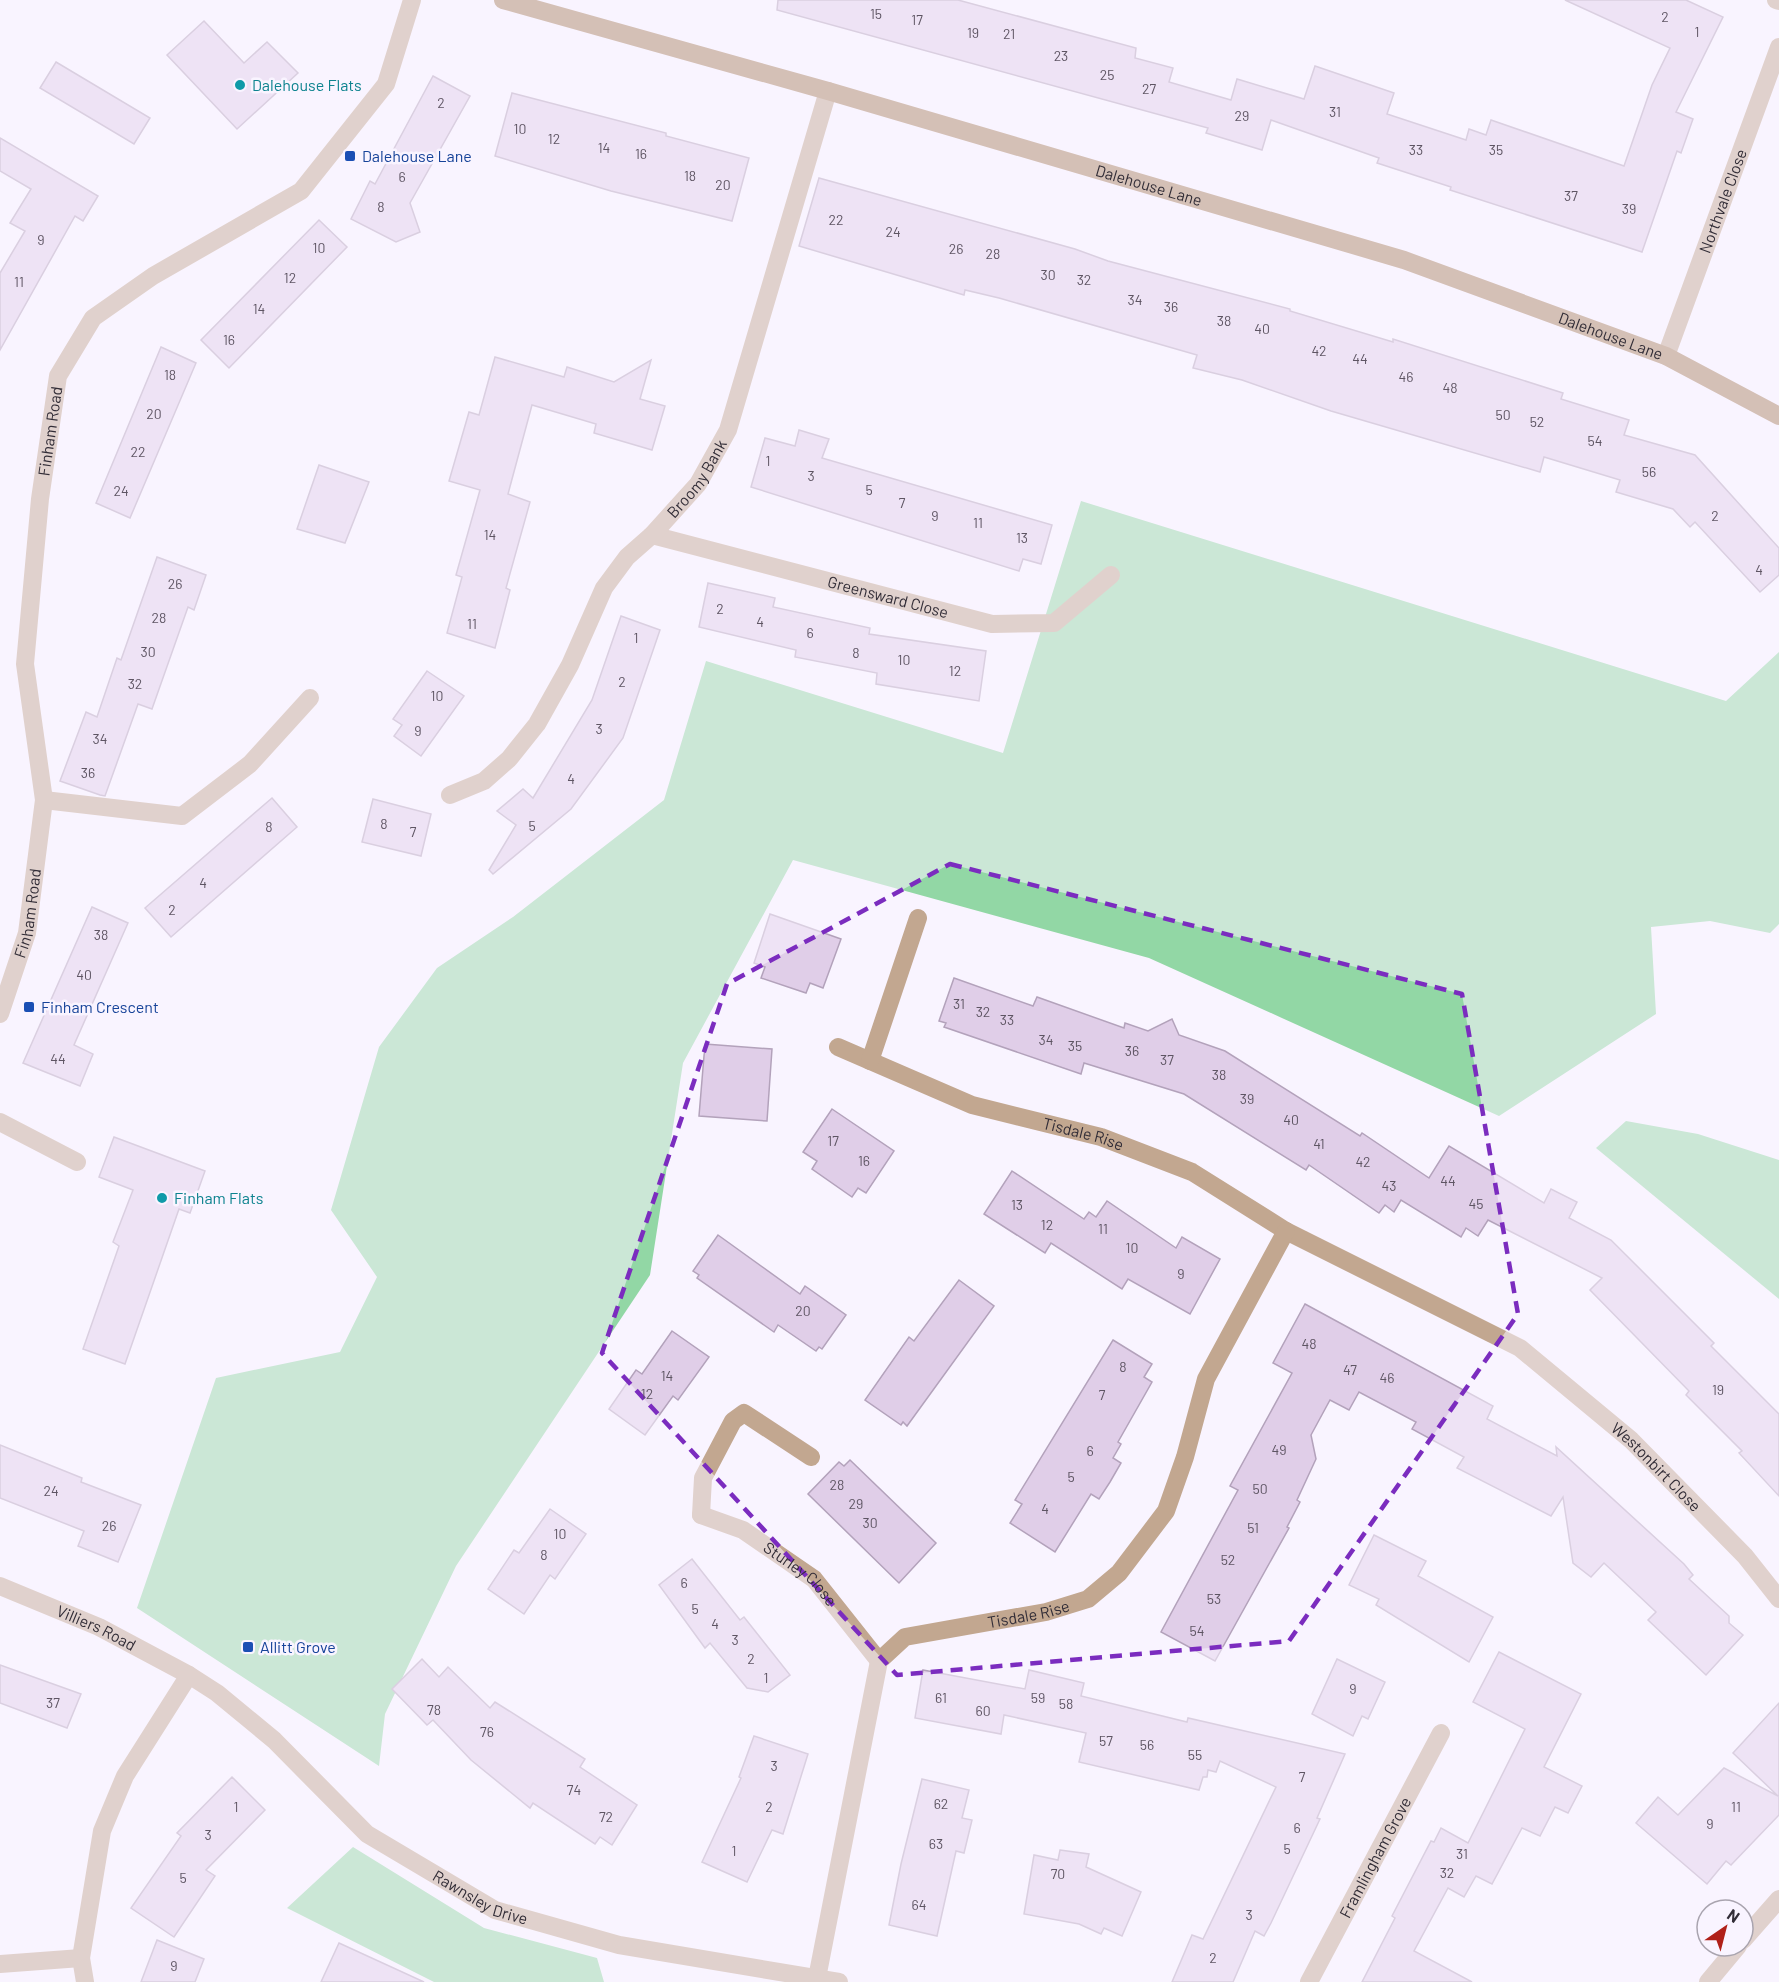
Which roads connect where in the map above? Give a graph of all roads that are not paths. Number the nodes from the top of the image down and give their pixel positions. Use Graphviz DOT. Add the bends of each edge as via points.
graph roads {
  1 [pos="412,0"];
  2 [pos="503,0"];
  3 [pos="1779,47"];
  4 [pos="828,91"];
  5 [pos="1666,356"];
  6 [pos="1762,408"];
  7 [pos="1779,416"];
  8 [pos="1779,431"];
  9 [pos="652,536"];
  10 [pos="1111,574"];
  11 [pos="310,698"];
  12 [pos="450,795"];
  13 [pos="44,800"];
  14 [pos="918,918"];
  15 [pos="0,1014"];
  16 [pos="837,1047"];
  17 [pos="870,1061"];
  18 [pos="0,1122"];
  19 [pos="77,1162"];
  20 [pos="1286,1231"];
  21 [pos="1520,1348"];
  22 [pos="811,1457"];
  23 [pos="0,1586"];
  24 [pos="1779,1599"];
  25 [pos="879,1661"];
  26 [pos="189,1675"];
  27 [pos="1441,1733"];
  28 [pos="1779,1899"];
  29 [pos="1755,1926"];
  30 [pos="81,1958"];
  31 [pos="1728,1958"];
  32 [pos="0,1964"];
  33 [pos="817,1978"];
  34 [pos="85,1982"];
  35 [pos="839,1982"];
  36 [pos="1309,1982"];
  37 [pos="1708,1982"];
  1 -- 13 [label="street, Finham Road" via="386,84 301,191 153,276 93,318 58,376 40,499 25,664"];
  2 -- 4 [label="street, Dalehouse Lane"];
  3 -- 5 [label="street, Northvale Close"];
  4 -- 5 [label="street, Dalehouse Lane" via="1404,260"];
  4 -- 9 [label="street, Broomy Bank" via="728,430 698,484"];
  5 -- 6 [label="street, Dalehouse Lane"];
  6 -- 7 [label="street, Dalehouse Lane"];
  6 -- 8 [label="street"];
  9 -- 10 [label="street, Greensward Close" via="992,624 1054,623"];
  9 -- 12 [label="street, Broomy Bank" via="627,557 604,588 570,665 537,724 509,759 484,781"];
  11 -- 13 [label="street" via="250,764 182,816"];
  13 -- 15 [label="street, Finham Road" via="27,933"];
  14 -- 17 [label="street"];
  16 -- 17 [label="street, Tisdale Rise"];
  17 -- 20 [label="street, Tisdale Rise" via="972,1105 1101,1137 1192,1172"];
  18 -- 19 [label="street"];
  20 -- 21 [label="street, Tisdale Rise"];
  20 -- 25 [label="street, Tisdale Rise" via="1206,1379 1166,1511 1119,1574 1088,1599 1046,1612 905,1637"];
  21 -- 24 [label="street, Westonbirt Close" via="1631,1440 1745,1556"];
  22 -- 25 [label="street, Sturley Close" via="744,1413 733,1421 703,1478 700,1515 743,1530 814,1579"];
  23 -- 26 [label="street, Villiers Road" via="99,1627"];
  25 -- 33 [label="street"];
  26 -- 30 [label="street" via="125,1776 102,1831"];
  26 -- 33 [label="street, Rawnsley Drive" via="274,1740 368,1834 495,1910 619,1945"];
  27 -- 36 [label="street, Framlingham Grove"];
  28 -- 29 [label="street"];
  30 -- 32 [label="street"];
  30 -- 34 [label="street"];
  31 -- 37 [label="street"];
  33 -- 35 [label="street, Rawnsley Drive"];
}
